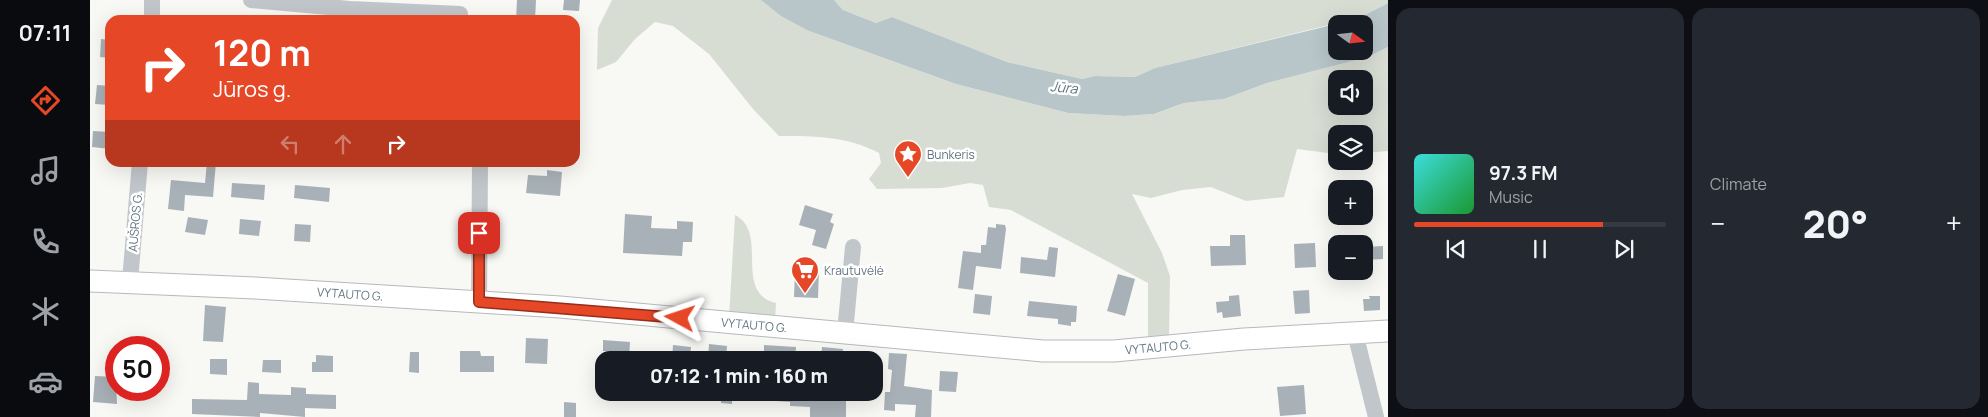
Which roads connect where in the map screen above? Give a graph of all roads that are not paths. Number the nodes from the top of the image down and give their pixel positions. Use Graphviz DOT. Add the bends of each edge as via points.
graph roads {
  1 [pos="152,0"];
  2 [pos="251,0"];
  3 [pos="460,11"];
  4 [pos="152,15"];
  5 [pos="140,167"];
  6 [pos="480,167"];
  7 [pos="853,248"];
  8 [pos="90,281"];
  9 [pos="130,281"];
  10 [pos="479,302"];
  11 [pos="1388,331"];
  12 [pos="845,333"];
  13 [pos="1355,333"];
  14 [pos="1376,417"];
  1 -- 4 [label="street"];
  2 -- 3 [label="street" via="350,9"];
  5 -- 9 [label="street, AUŠROS G."];
  6 -- 10 [label="street"];
  7 -- 12 [label="street"];
  8 -- 9 [label="main road, VYTAUTO G."];
  9 -- 10 [label="main road, VYTAUTO G."];
  10 -- 12 [label="main road, VYTAUTO G."];
  11 -- 13 [label="main road, VYTAUTO G."];
  12 -- 13 [label="main road, VYTAUTO G." via="1043,351 1114,351"];
  13 -- 14 [label="street"];
}
